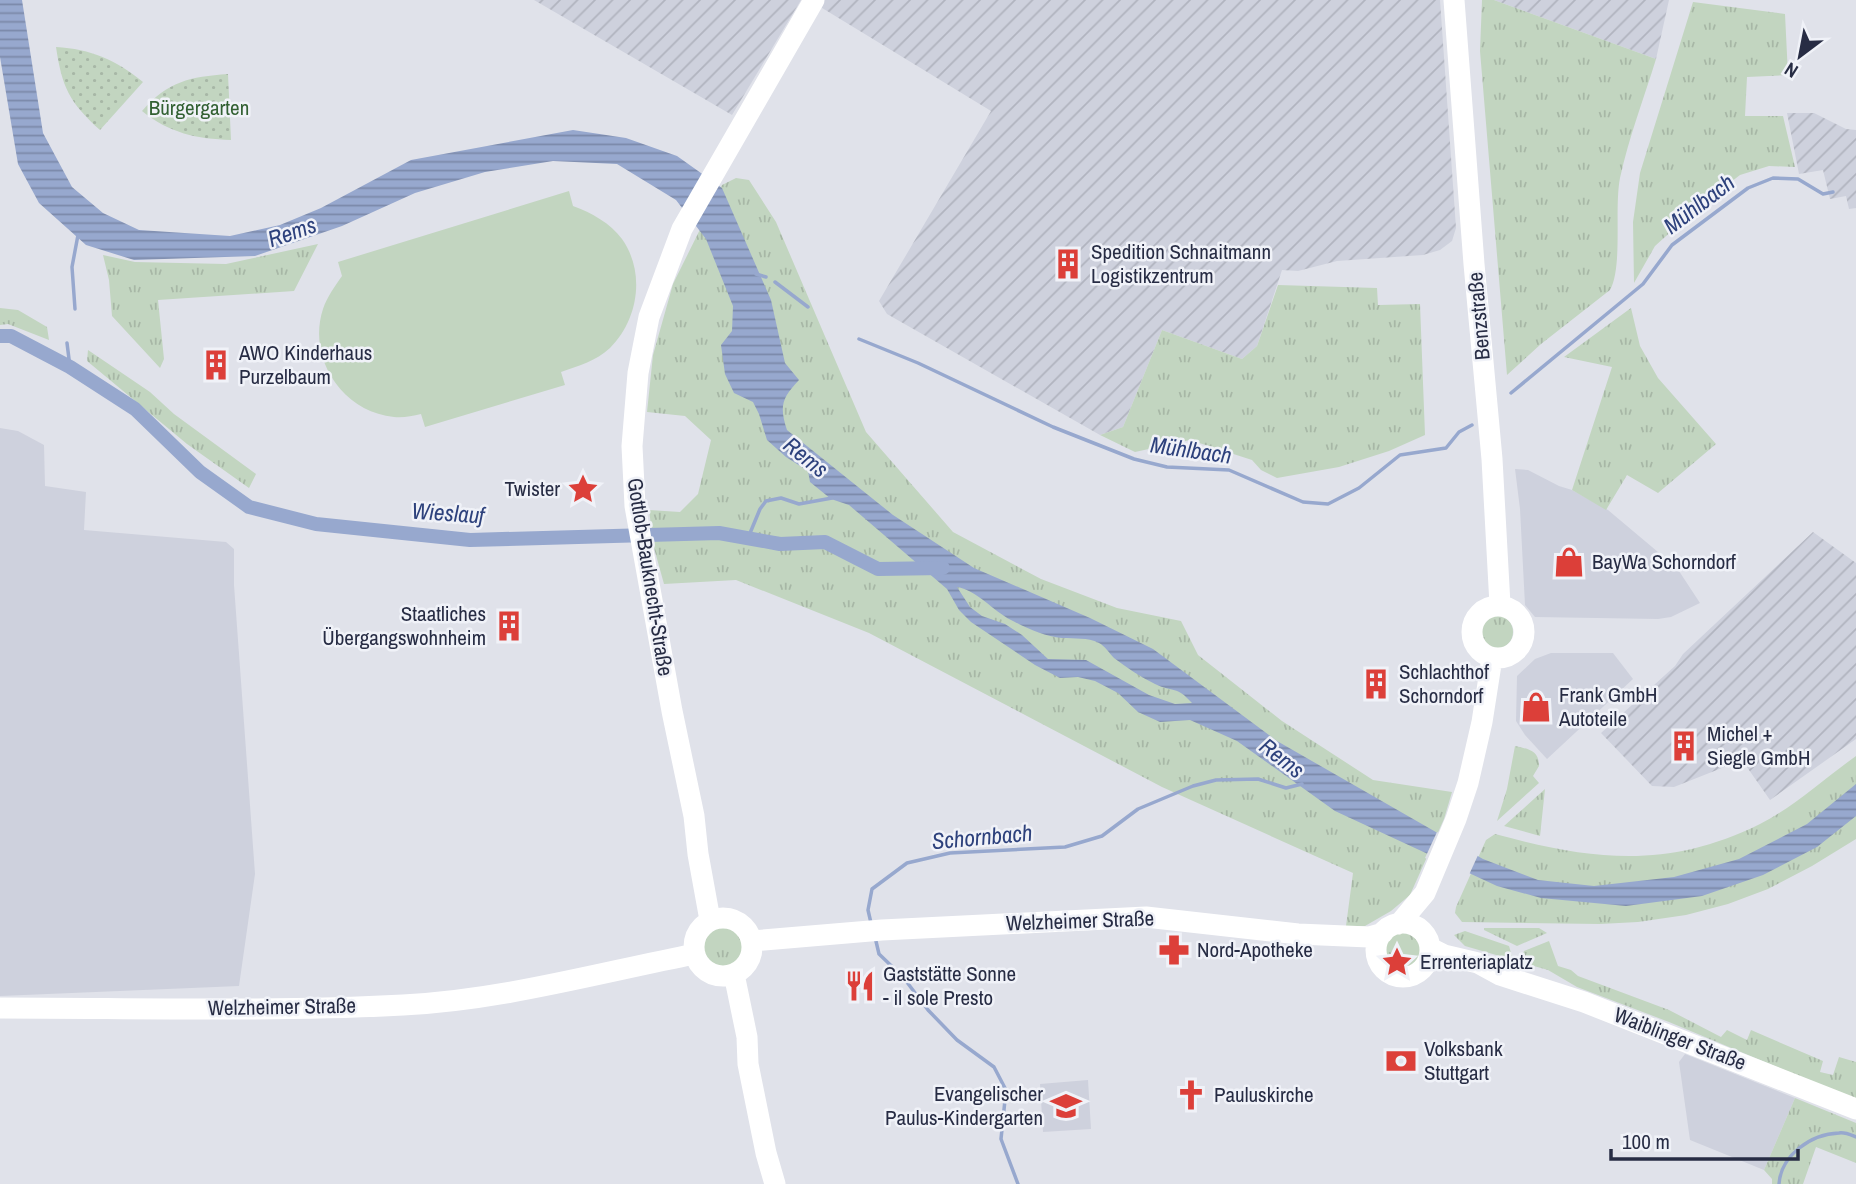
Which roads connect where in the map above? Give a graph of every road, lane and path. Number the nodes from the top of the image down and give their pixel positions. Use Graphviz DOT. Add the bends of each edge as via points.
graph roads {
  1 [pos="814,0"];
  2 [pos="1454,0"];
  3 [pos="1461,0"];
  4 [pos="1457,27"];
  5 [pos="1500,605"];
  6 [pos="1492,658"];
  7 [pos="1425,893"];
  8 [pos="716,919"];
  9 [pos="1391,928"];
  10 [pos="1298,934"];
  11 [pos="1427,941"];
  12 [pos="752,948"];
  13 [pos="1378,959"];
  14 [pos="698,960"];
  15 [pos="1422,969"];
  16 [pos="728,975"];
  17 [pos="1500,975"];
  18 [pos="0,1008"];
  19 [pos="1856,1109"];
  20 [pos="775,1184"];
  1 -- 8 [label="main road, Gottlob-Bauknecht-Straße" via="682,229 649,317 638,373 632,446 635,506 694,816 719,896"];
  2 -- 4 [label="main road, Benzstraße"];
  3 -- 4 [label="main road, Benzstraße"];
  4 -- 5 [label="main road, Benzstraße"];
  5 -- 6 [label="main road" via="1479,613 1471,632 1476,648"];
  5 -- 6 [label="main road" via="1517,614 1523,640 1510,655"];
  6 -- 7 [label="main road" via="1468,783"];
  7 -- 9 [label="main road"];
  7 -- 11 [label="main road"];
  8 -- 12 [label="main road" via="738,921"];
  8 -- 14 [label="main road" via="696,934"];
  9 -- 10 [label="main road, Welzheimer Straße" via="1369,937"];
  9 -- 11 [label="main road" via="1414,925"];
  9 -- 13 [label="main road" via="1377,945"];
  10 -- 12 [label="main road, Welzheimer Straße" via="1146,917 872,930"];
  10 -- 13 [label="main road, Welzheimer Straße" via="1365,950"];
  11 -- 15 [label="main road" via="1428,960"];
  11 -- 17 [label="main road, Waiblinger Straße" via="1450,957 1478,963"];
  12 -- 16 [label="main road" via="748,962"];
  13 -- 15 [label="main road" via="1397,976"];
  14 -- 16 [label="main road" via="714,975"];
  14 -- 18 [label="main road, Welzheimer Straße" via="591,974 563,984 497,995 404,1005"];
  15 -- 17 [label="main road, Waiblinger Straße"];
  16 -- 20 [label="main road" via="747,1037 748,1064"];
  17 -- 19 [label="main road, Waiblinger Straße" via="1584,1002"];
}
